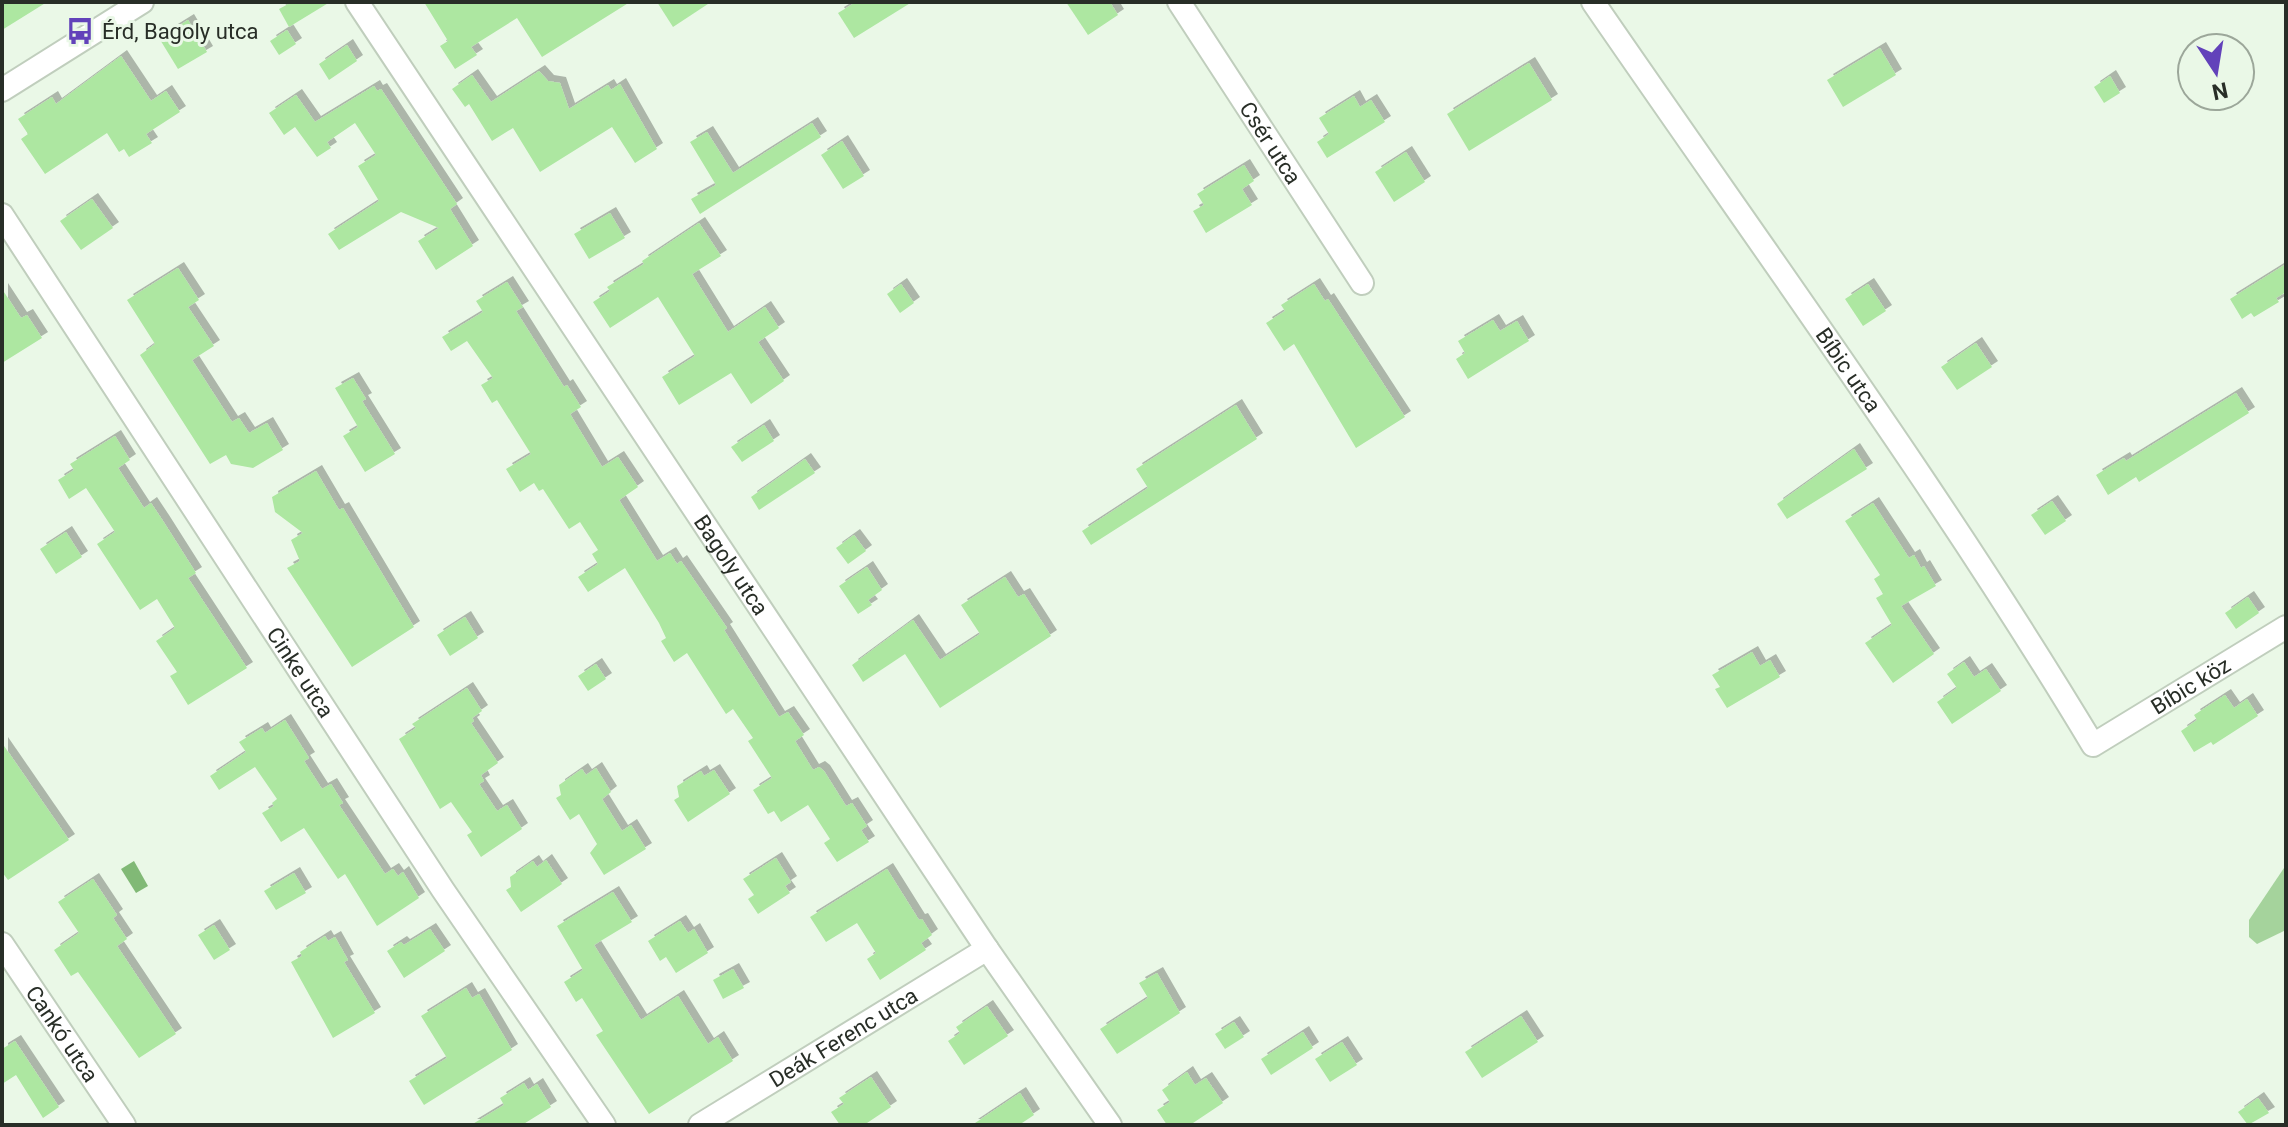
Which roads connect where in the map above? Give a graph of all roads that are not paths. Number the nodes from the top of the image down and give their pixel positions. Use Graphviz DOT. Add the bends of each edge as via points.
graph roads {
  1 [pos="142,2"];
  2 [pos="357,2"];
  3 [pos="1179,2"];
  4 [pos="1593,2"];
  5 [pos="2,90"];
  6 [pos="2,215"];
  7 [pos="1362,283"];
  8 [pos="2286,627"];
  9 [pos="2093,745"];
  10 [pos="2,944"];
  11 [pos="987,949"];
  12 [pos="124,1125"];
  13 [pos="604,1125"];
  14 [pos="700,1125"];
  15 [pos="1110,1125"];
  1 -- 5 [label="street"];
  2 -- 11 [label="street, Bagoly utca"];
  3 -- 7 [label="street, Csér utca"];
  4 -- 9 [label="street, Bíbic utca" via="1933,494"];
  6 -- 13 [label="street, Cinke utca" via="443,890"];
  8 -- 9 [label="street, Bíbic köz"];
  10 -- 12 [label="street, Cankó utca"];
  11 -- 14 [label="street, Deák Ferenc utca"];
  11 -- 15 [label="street, Bagoly utca"];
}
